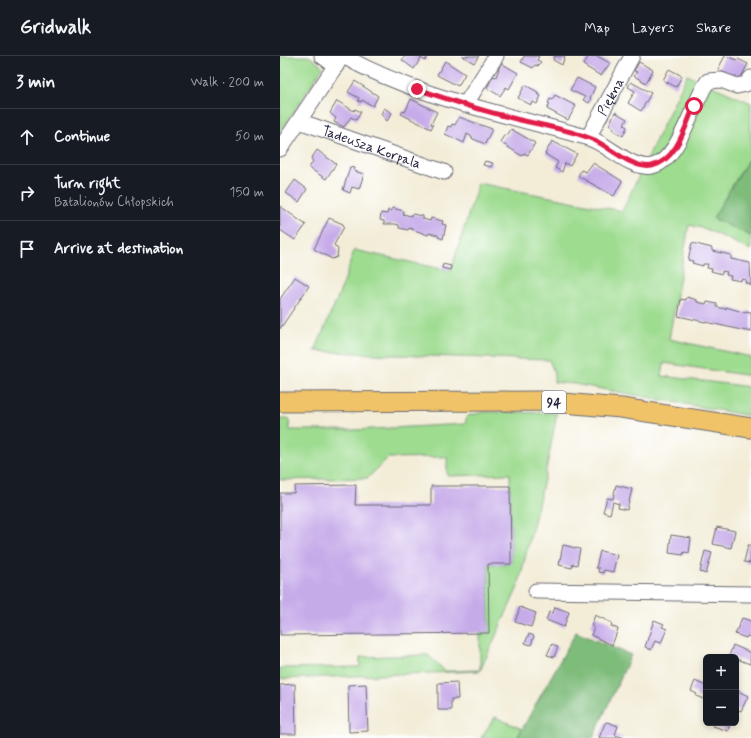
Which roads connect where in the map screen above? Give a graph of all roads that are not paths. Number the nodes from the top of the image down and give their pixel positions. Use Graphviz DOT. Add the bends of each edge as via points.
graph roads {
  1 [pos="322,56"];
  2 [pos="496,56"];
  3 [pos="632,56"];
  4 [pos="340,59"];
  5 [pos="751,78"];
  6 [pos="465,104"];
  7 [pos="299,121"];
  8 [pos="588,138"];
  9 [pos="280,149"];
  10 [pos="444,172"];
  11 [pos="280,402"];
  12 [pos="751,428"];
  13 [pos="536,591"];
  14 [pos="751,594"];
  1 -- 4 [label="street"];
  2 -- 6 [label="street"];
  3 -- 8 [label="street, Piękna"];
  4 -- 6 [label="street" via="417,89"];
  4 -- 7 [label="street"];
  5 -- 8 [label="street" via="746,84 737,86 721,80 708,81 698,96 675,150 664,161 651,166 633,163"];
  6 -- 8 [label="street"];
  7 -- 9 [label="street"];
  7 -- 10 [label="street, Tadeusza Korpala"];
  11 -- 12 [label="main road, 94" via="547,402 622,408"];
  13 -- 14 [label="street"];
}
